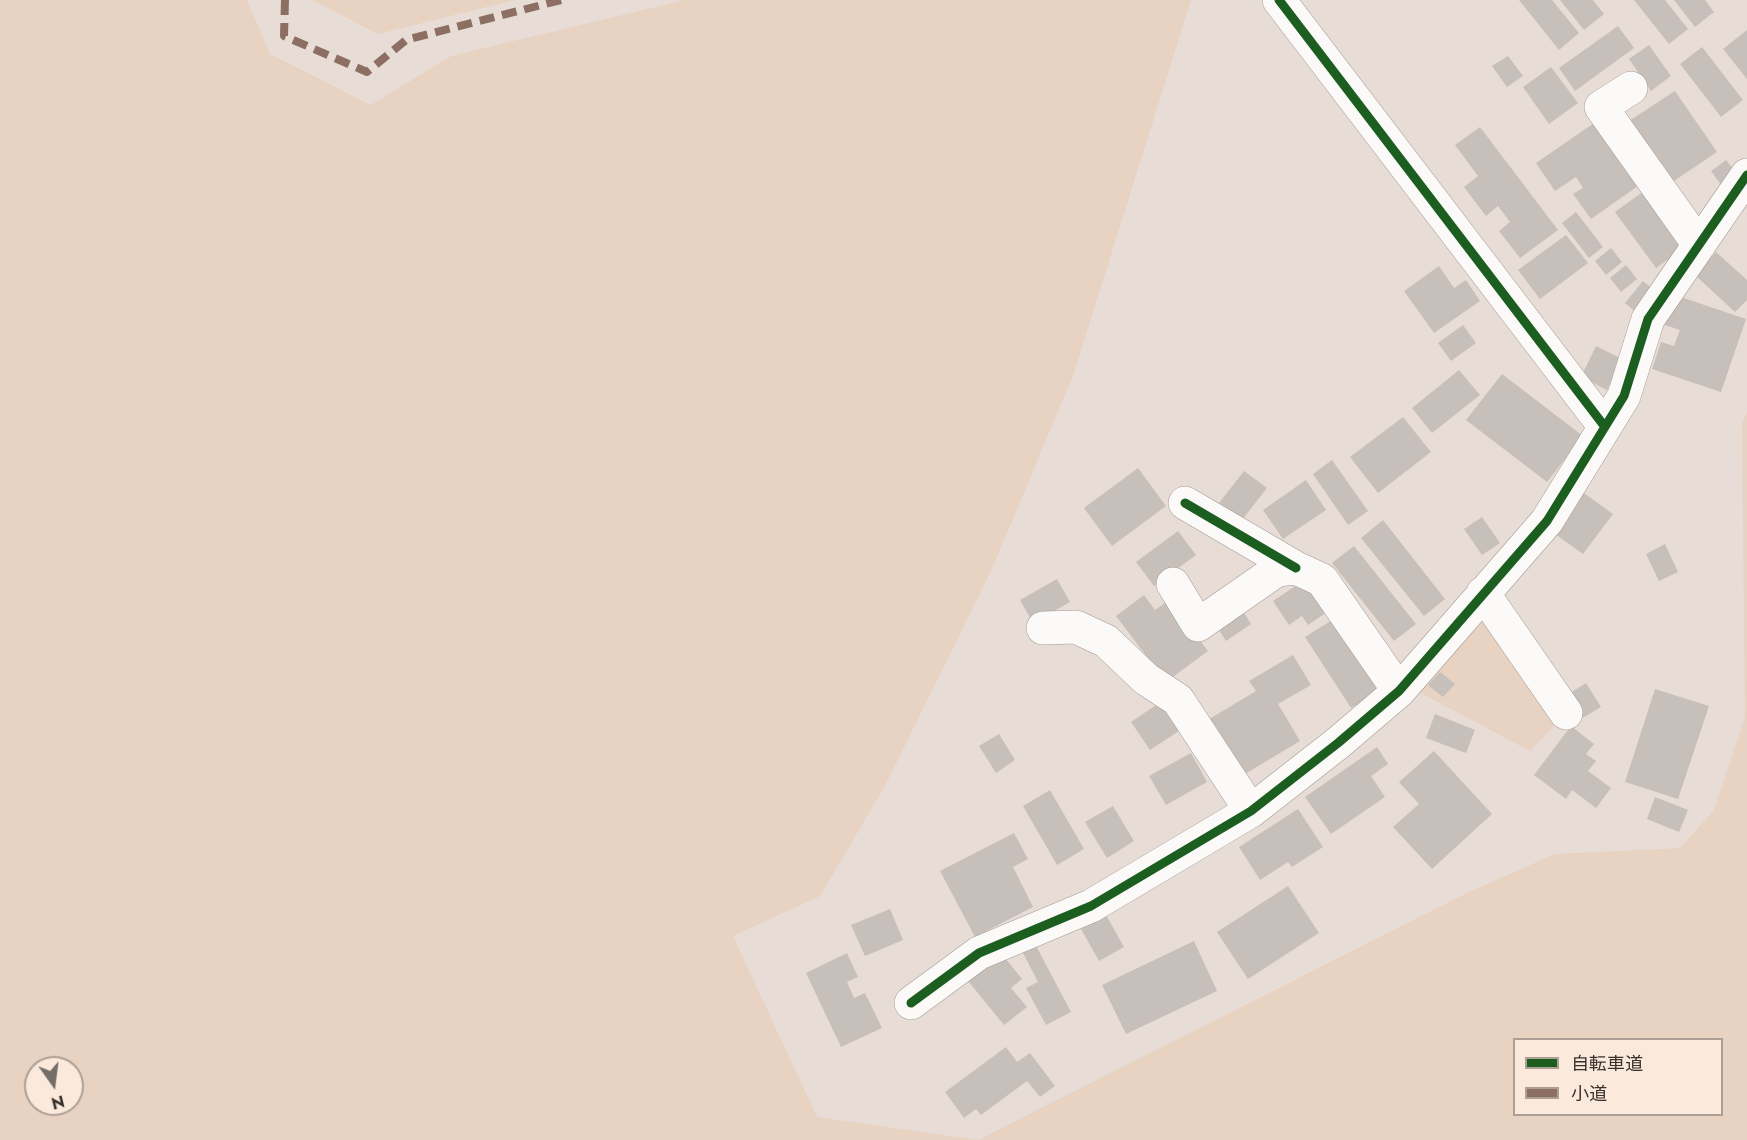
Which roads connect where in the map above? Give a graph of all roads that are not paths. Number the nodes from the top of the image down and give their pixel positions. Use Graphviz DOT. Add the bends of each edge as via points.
graph roads {
  1 [pos="1279,0"];
  2 [pos="1631,88"];
  3 [pos="1747,175"];
  4 [pos="1699,245"];
  5 [pos="1605,427"];
  6 [pos="1185,503"];
  7 [pos="1296,568"];
  8 [pos="1173,584"];
  9 [pos="1483,593"];
  10 [pos="1044,628"];
  11 [pos="1398,691"];
  12 [pos="1566,713"];
  13 [pos="1251,811"];
  14 [pos="911,1004"];
  1 -- 5 [label="street"];
  2 -- 4 [label="street" via="1601,107"];
  3 -- 4 [label="street"];
  4 -- 5 [label="street" via="1648,319 1624,396"];
  5 -- 9 [label="street" via="1547,521"];
  6 -- 7 [label="street"];
  7 -- 8 [label="street" via="1277,570 1198,625"];
  7 -- 11 [label="street" via="1322,580"];
  9 -- 11 [label="street"];
  9 -- 12 [label="street"];
  10 -- 13 [label="street" via="1076,627 1106,641 1146,679 1178,700"];
  11 -- 13 [label="street"];
  13 -- 14 [label="street" via="1091,906 979,953"];
}
